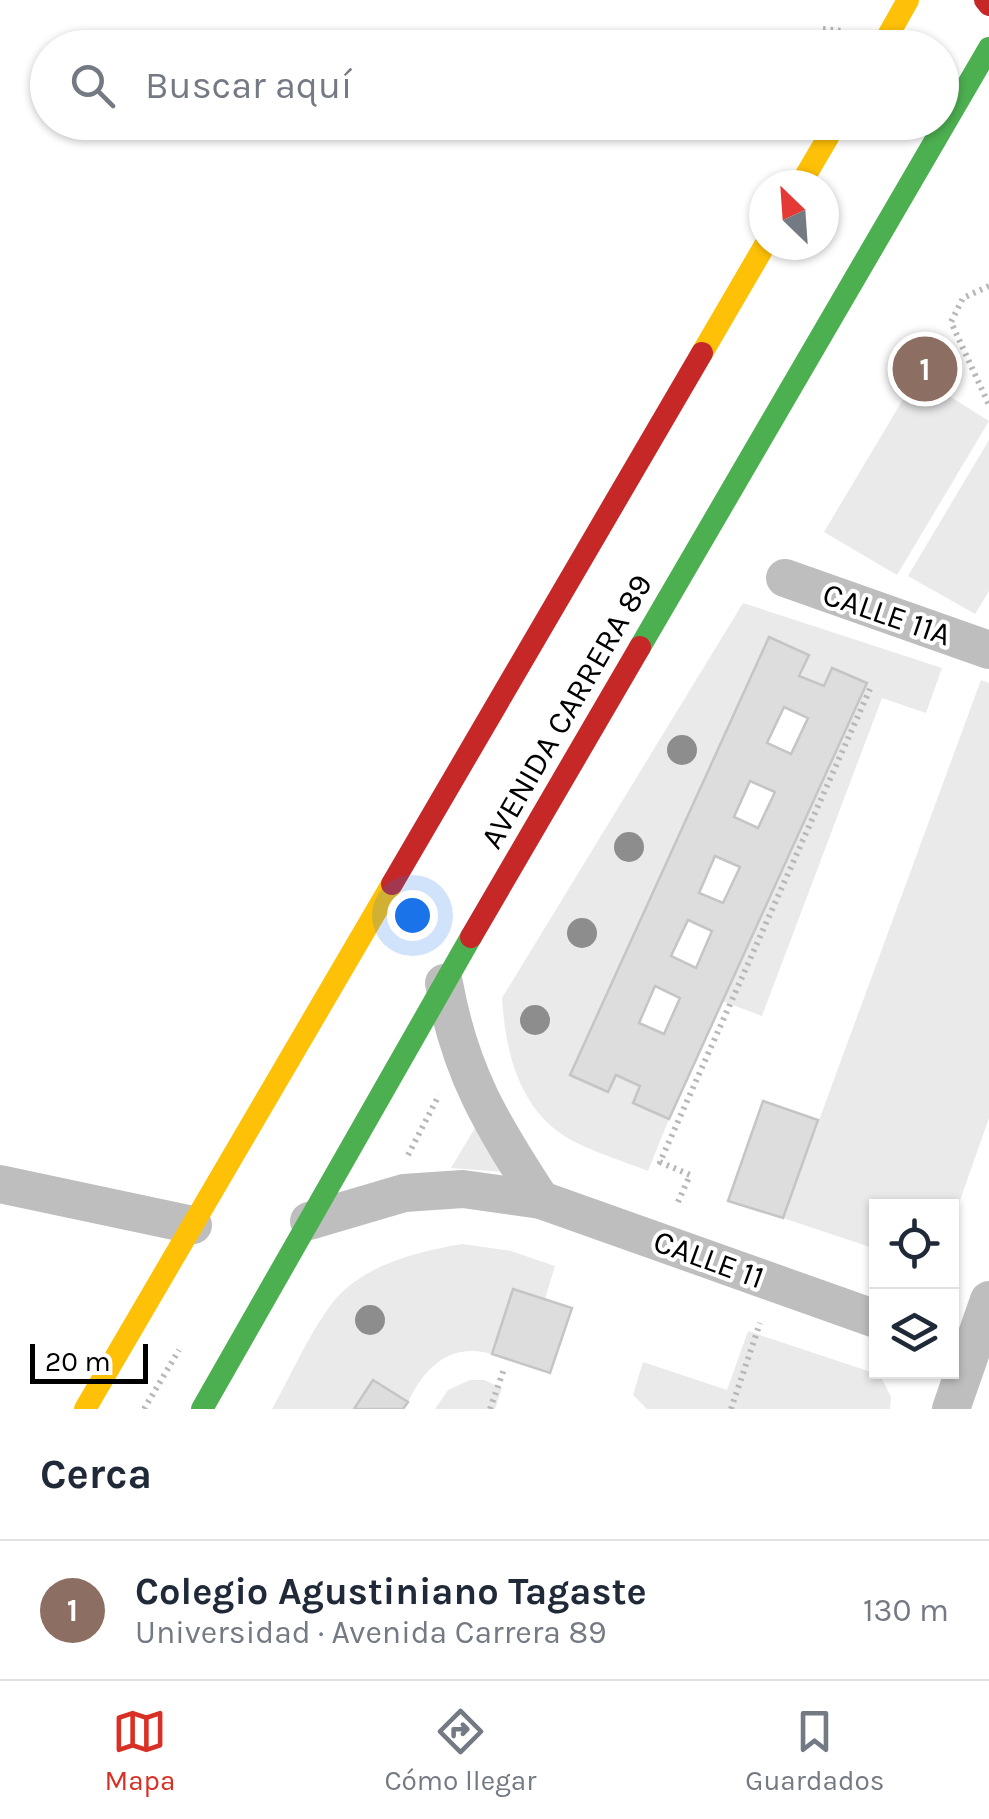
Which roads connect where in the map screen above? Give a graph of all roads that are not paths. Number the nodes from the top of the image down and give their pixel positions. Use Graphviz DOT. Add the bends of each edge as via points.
graph roads {
  1 [pos="908,0"];
  2 [pos="890,30"];
  3 [pos="989,48"];
  4 [pos="959,99"];
  5 [pos="826,140"];
  6 [pos="935,140"];
  7 [pos="809,170"];
  8 [pos="756,260"];
  9 [pos="785,578"];
  10 [pos="989,650"];
  11 [pos="444,983"];
  12 [pos="0,1184"];
  13 [pos="541,1200"];
  14 [pos="310,1220"];
  15 [pos="192,1225"];
  16 [pos="989,1300"];
  17 [pos="869,1317"];
  18 [pos="961,1349"];
  19 [pos="85,1409"];
  20 [pos="202,1409"];
  21 [pos="951,1409"];
  1 -- 2 [label="main road"];
  3 -- 4 [label="main road, AVENIDA CARRERA 89"];
  5 -- 7 [label="main road"];
  6 -- 11 [label="main road, AVENIDA CARRERA 89"];
  8 -- 15 [label="main road, AVENIDA CARRERA 89"];
  9 -- 10 [label="street, CALLE 11A"];
  11 -- 13 [label="street" via="475,1089"];
  11 -- 14 [label="main road, AVENIDA CARRERA 89"];
  12 -- 15 [label="street"];
  13 -- 14 [label="street, CALLE 11" via="462,1189 404,1194"];
  13 -- 17 [label="street, CALLE 11"];
  14 -- 20 [label="main road, AVENIDA CARRERA 89"];
  15 -- 19 [label="main road, AVENIDA CARRERA 89"];
  16 -- 18 [label="street"];
  18 -- 21 [label="street"];
}
